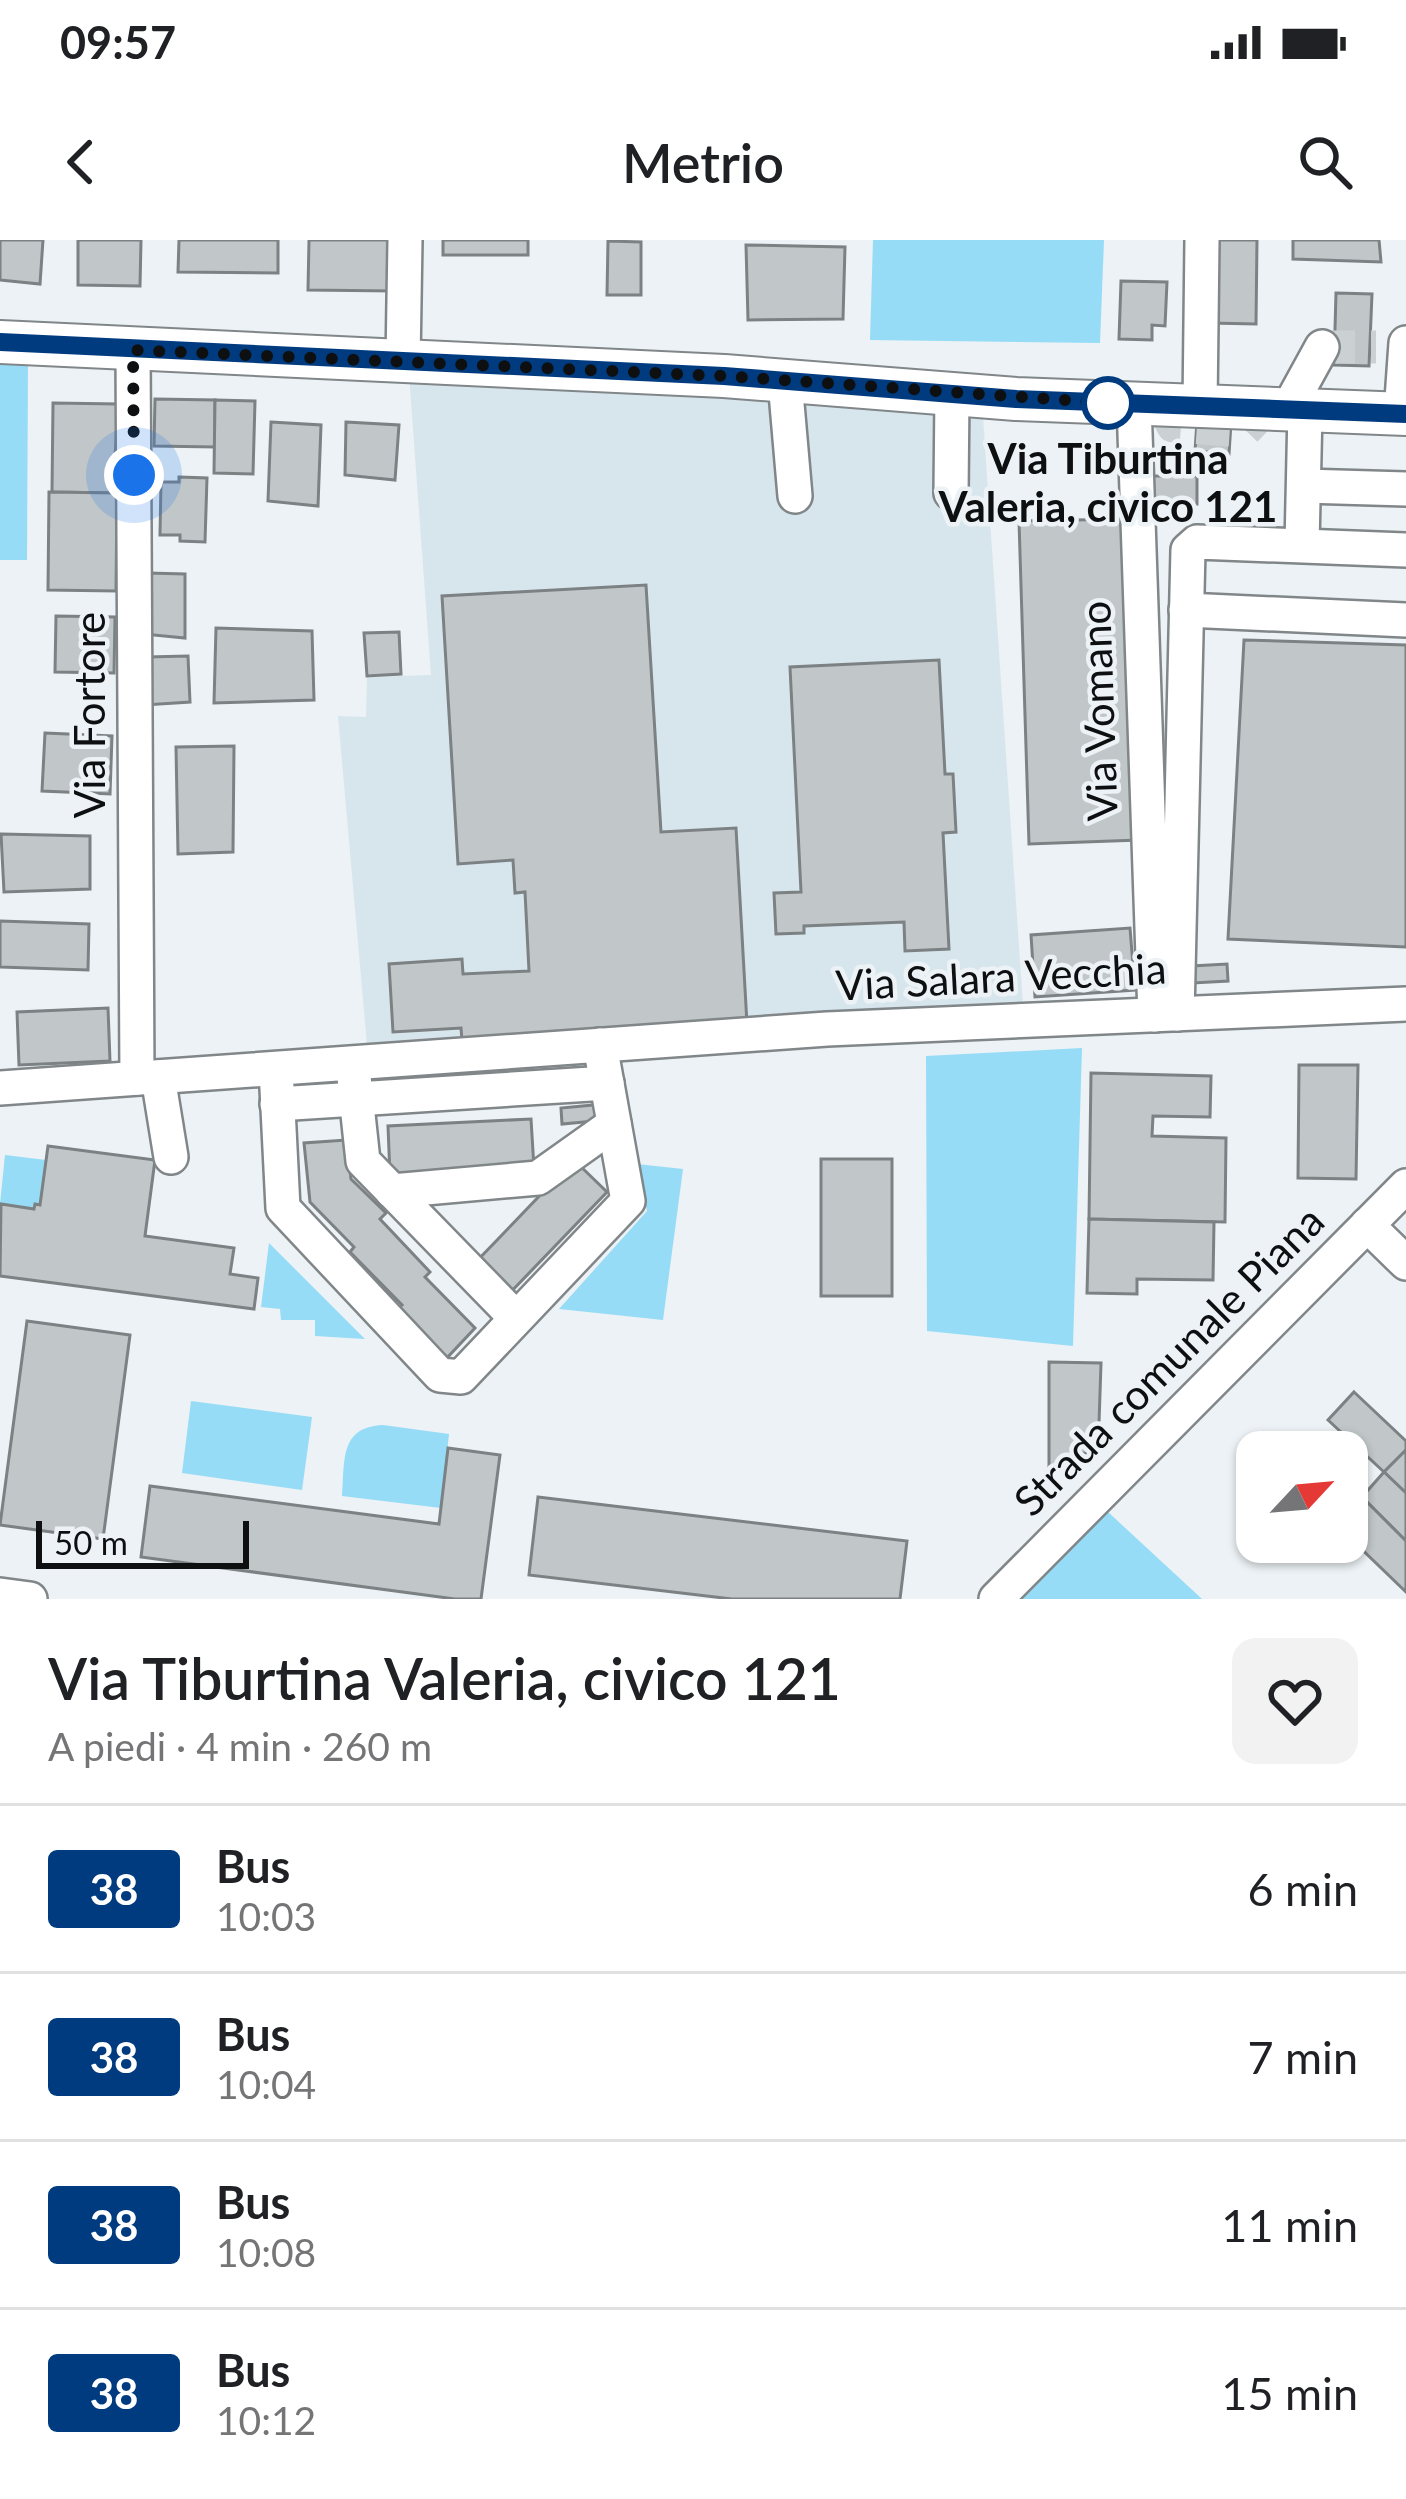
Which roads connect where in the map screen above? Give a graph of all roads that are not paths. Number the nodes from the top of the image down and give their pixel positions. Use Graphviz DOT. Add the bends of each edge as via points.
graph roads {
  1 [pos="405,240"];
  2 [pos="1202,240"];
  3 [pos="0,342"];
  4 [pos="1396,345"];
  5 [pos="1322,347"];
  6 [pos="133,350"];
  7 [pos="403,361"];
  8 [pos="785,381"];
  9 [pos="952,394"];
  10 [pos="1134,404"];
  11 [pos="1200,406"];
  12 [pos="1297,410"];
  13 [pos="1403,414"];
  14 [pos="1304,486"];
  15 [pos="1406,489"];
  16 [pos="951,493"];
  17 [pos="795,496"];
  18 [pos="1302,545"];
  19 [pos="1406,550"];
  20 [pos="1186,610"];
  21 [pos="1406,620"];
  22 [pos="1406,1004"];
  23 [pos="1166,1015"];
  24 [pos="600,1045"];
  25 [pos="352,1063"];
  26 [pos="276,1069"];
  27 [pos="147,1078"];
  28 [pos="607,1083"];
  29 [pos="0,1088"];
  30 [pos="356,1099"];
  31 [pos="277,1105"];
  32 [pos="614,1124"];
  33 [pos="171,1157"];
  34 [pos="1406,1186"];
  35 [pos="392,1191"];
  36 [pos="1367,1225"];
  37 [pos="1406,1263"];
  38 [pos="516,1318"];
  39 [pos="0,1595"];
  40 [pos="30,1599"];
  41 [pos="996,1599"];
  1 -- 7 [label="street"];
  2 -- 11 [label="street"];
  3 -- 6 [label="main road"];
  4 -- 13 [label="street"];
  5 -- 12 [label="street"];
  6 -- 7 [label="main road"];
  6 -- 27 [label="street, Via Fortore"];
  7 -- 8 [label="main road"];
  8 -- 9 [label="main road"];
  8 -- 17 [label="street"];
  9 -- 10 [label="main road"];
  9 -- 16 [label="street"];
  10 -- 11 [label="main road"];
  10 -- 23 [label="street, Via Vomano"];
  11 -- 12 [label="main road"];
  12 -- 13 [label="main road"];
  12 -- 14 [label="street"];
  14 -- 15 [label="street"];
  14 -- 18 [label="street"];
  18 -- 19 [label="street"];
  18 -- 20 [label="street" via="1197,542 1188,550"];
  20 -- 21 [label="street"];
  20 -- 23 [label="street"];
  22 -- 23 [label="street, Via Salara Vecchia"];
  23 -- 24 [label="street, Via Salara Vecchia"];
  24 -- 25 [label="street, Via Salara Vecchia"];
  24 -- 28 [label="street"];
  25 -- 26 [label="street, Via Salara Vecchia"];
  25 -- 30 [label="street"];
  26 -- 27 [label="street, Via Salara Vecchia"];
  26 -- 31 [label="street"];
  27 -- 29 [label="street, Via Salara Vecchia"];
  27 -- 33 [label="street, Via Fortore"];
  28 -- 30 [label="street"];
  28 -- 32 [label="street"];
  30 -- 31 [label="street"];
  30 -- 35 [label="street" via="363,1161"];
  31 -- 38 [label="street" via="283,1208 440,1376 460,1377"];
  32 -- 35 [label="street" via="538,1178"];
  32 -- 38 [label="street" via="628,1201"];
  34 -- 36 [label="street, Strada comunale Piana"];
  35 -- 38 [label="street"];
  36 -- 37 [label="street"];
  36 -- 41 [label="street, Strada comunale Piana"];
  39 -- 40 [label="street"];
}
